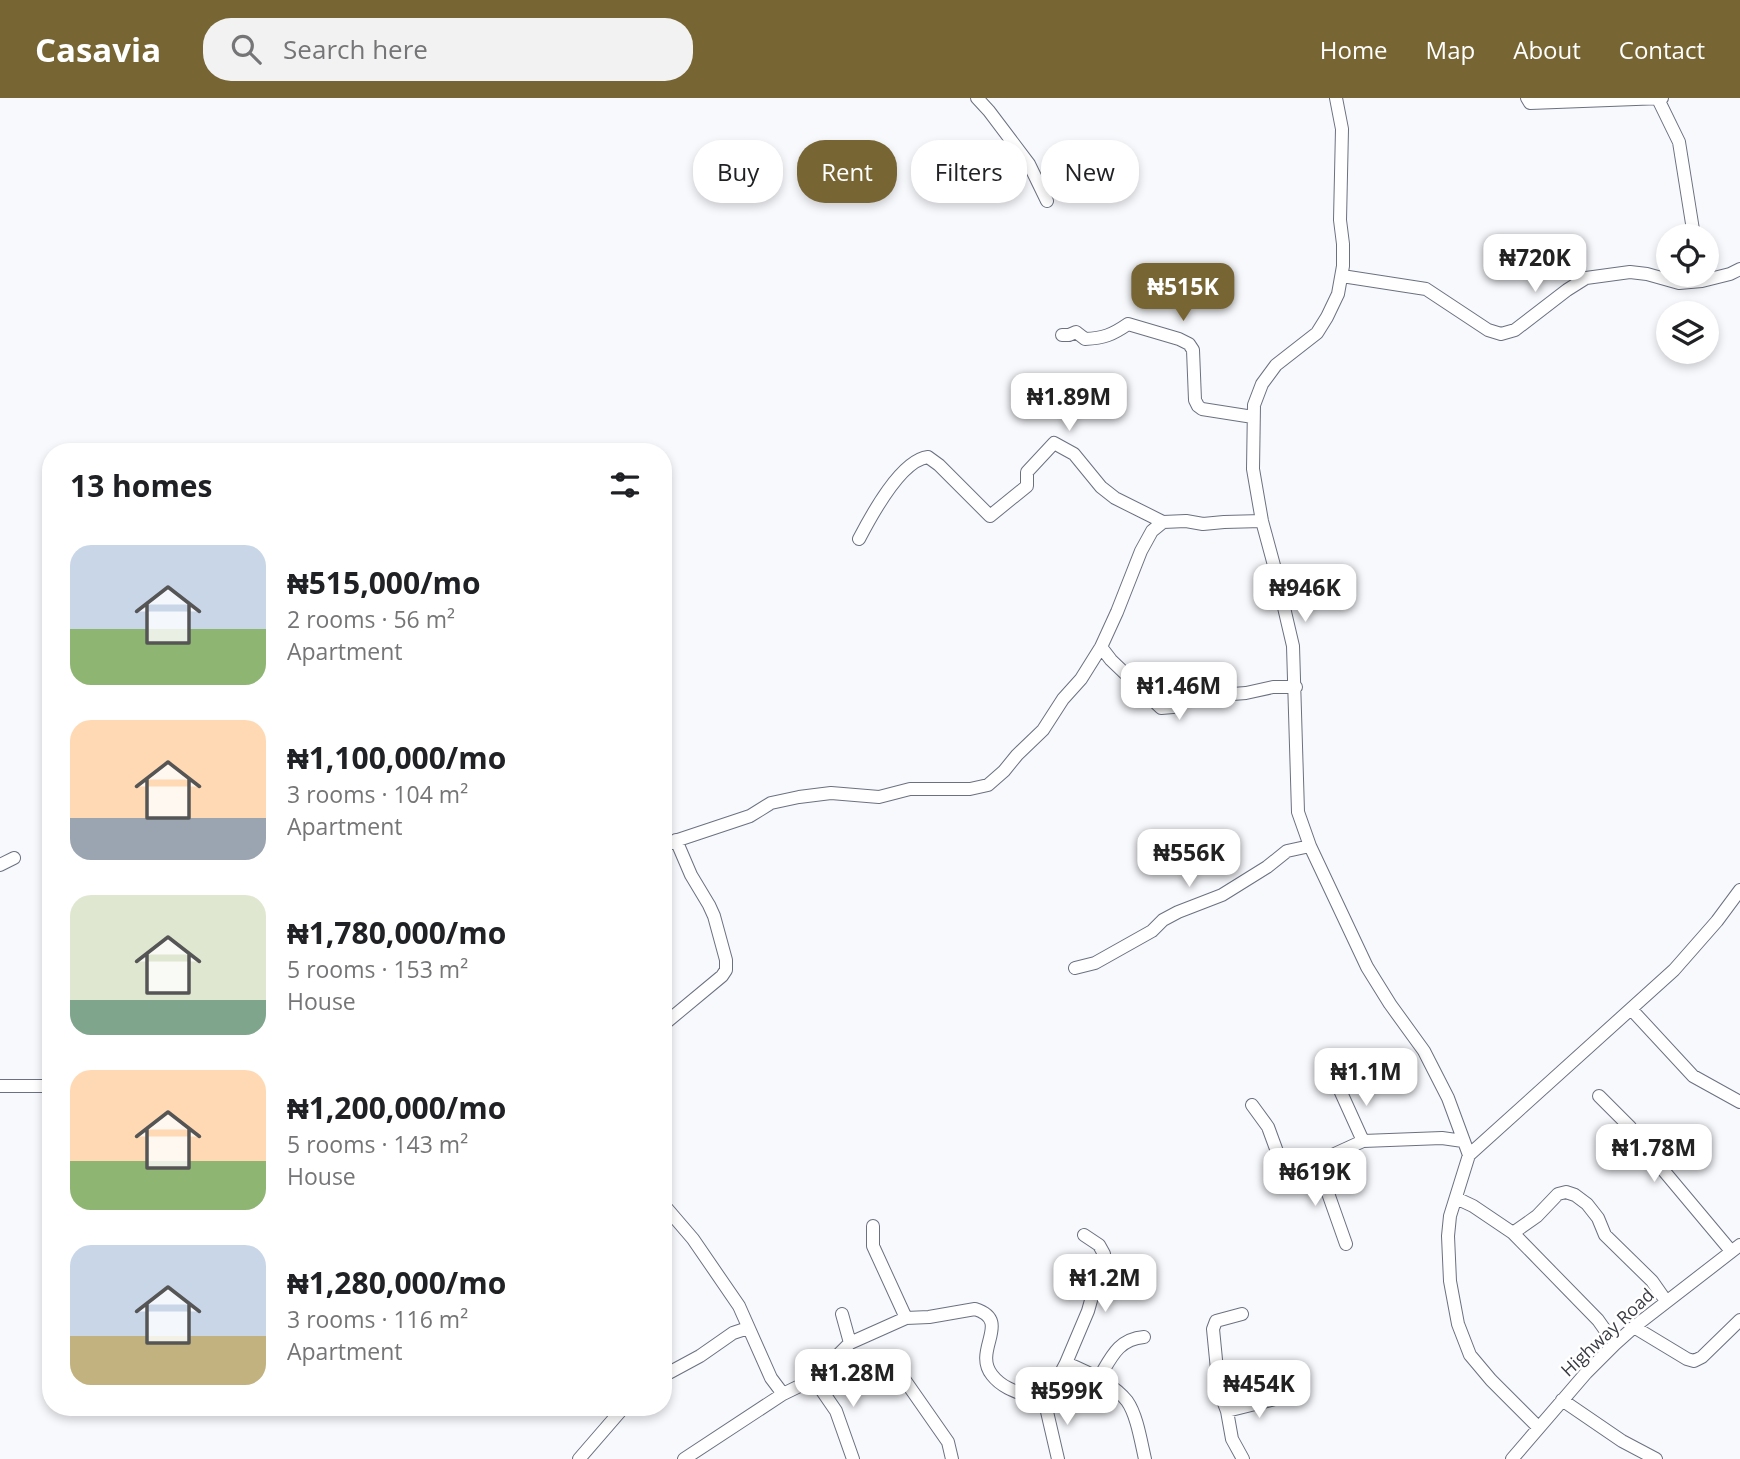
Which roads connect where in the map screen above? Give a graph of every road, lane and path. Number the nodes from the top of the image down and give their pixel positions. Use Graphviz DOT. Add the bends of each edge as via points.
graph roads {
  1 [pos="977,98"];
  2 [pos="1336,98"];
  3 [pos="1527,98"];
  4 [pos="1660,99"];
  5 [pos="1041,189"];
  6 [pos="1692,224"];
  7 [pos="1740,270"];
  8 [pos="1342,276"];
  9 [pos="1719,276"];
  10 [pos="1656,277"];
  11 [pos="1062,335"];
  12 [pos="1253,417"];
  13 [pos="1262,521"];
  14 [pos="1163,522"];
  15 [pos="859,539"];
  16 [pos="1101,647"];
  17 [pos="1296,687"];
  18 [pos="676,840"];
  19 [pos="672,842"];
  20 [pos="1310,846"];
  21 [pos="15,858"];
  22 [pos="0,865"];
  23 [pos="1740,890"];
  24 [pos="1075,968"];
  25 [pos="1631,1009"];
  26 [pos="672,1018"];
  27 [pos="0,1086"];
  28 [pos="42,1086"];
  29 [pos="1339,1088"];
  30 [pos="1599,1096"];
  31 [pos="1739,1100"];
  32 [pos="1252,1105"];
  33 [pos="1363,1141"];
  34 [pos="1463,1142"];
  35 [pos="1469,1155"];
  36 [pos="1317,1162"];
  37 [pos="1456,1198"];
  38 [pos="672,1214"];
  39 [pos="873,1226"];
  40 [pos="1513,1233"];
  41 [pos="1084,1235"];
  42 [pos="1346,1244"];
  43 [pos="1736,1248"];
  44 [pos="1666,1301"];
  45 [pos="842,1314"];
  46 [pos="1242,1314"];
  47 [pos="906,1318"];
  48 [pos="1740,1320"];
  49 [pos="1634,1327"];
  50 [pos="748,1328"];
  51 [pos="1144,1337"];
  52 [pos="850,1343"];
  53 [pos="1615,1344"];
  54 [pos="1066,1363"];
  55 [pos="672,1371"];
  56 [pos="1099,1378"];
  57 [pos="814,1379"];
  58 [pos="904,1379"];
  59 [pos="783,1394"];
  60 [pos="1283,1396"];
  61 [pos="1562,1400"];
  62 [pos="1045,1403"];
  63 [pos="1227,1411"];
  64 [pos="616,1416"];
  65 [pos="1538,1427"];
  66 [pos="579,1459"];
  67 [pos="684,1459"];
  68 [pos="853,1459"];
  69 [pos="952,1459"];
  70 [pos="1058,1459"];
  71 [pos="1145,1459"];
  72 [pos="1243,1459"];
  73 [pos="1512,1459"];
  74 [pos="1656,1459"];
  1 -- 5 [label="street" via="1029,164"];
  2 -- 8 [label="street" via="1342,129"];
  3 -- 4 [label="street" via="1530,103"];
  4 -- 6 [label="street" via="1679,142"];
  7 -- 9 [label="street"];
  8 -- 10 [label="street" via="1426,289 1501,334 1515,330 1586,278 1630,272"];
  8 -- 12 [label="street" via="1338,294 1317,333 1276,365 1262,384"];
  11 -- 12 [label="street" via="1076,332 1084,339 1111,336 1128,324 1189,344 1195,356 1198,406"];
  12 -- 13 [label="street" via="1253,469"];
  13 -- 14 [label="street"];
  13 -- 17 [label="street" via="1293,646"];
  14 -- 15 [label="street" via="1115,498 1074,454 1054,443 1027,472 1027,486 990,516 939,465 921,458 880,501"];
  14 -- 16 [label="street" via="1141,551"];
  16 -- 17 [label="street" via="1161,708 1206,696"];
  16 -- 18 [label="street" via="1043,730 988,785 910,789 878,796 831,793 799,797 771,803 750,816"];
  17 -- 20 [label="street" via="1298,812"];
  18 -- 19 [label="street"];
  18 -- 26 [label="street" via="714,916 726,970"];
  20 -- 24 [label="street" via="1287,851 1222,895 1163,920 1096,963"];
  20 -- 34 [label="street" via="1367,967 1424,1051 1448,1098"];
  21 -- 22 [label="street"];
  23 -- 25 [label="street" via="1674,970"];
  25 -- 31 [label="street" via="1693,1076"];
  25 -- 35 [label="street"];
  27 -- 28 [label="street"];
  29 -- 33 [label="street"];
  30 -- 43 [label="street"];
  32 -- 36 [label="street" via="1268,1127 1279,1157 1288,1163"];
  33 -- 34 [label="street" via="1442,1138"];
  33 -- 36 [label="street"];
  34 -- 35 [label="street"];
  35 -- 37 [label="street"];
  36 -- 42 [label="street"];
  37 -- 40 [label="street"];
  37 -- 65 [label="street" via="1450,1216 1448,1257 1458,1324 1470,1354"];
  38 -- 50 [label="street" via="721,1279"];
  39 -- 47 [label="street" via="873,1246"];
  40 -- 44 [label="street" via="1558,1194 1576,1195 1598,1218 1605,1235"];
  40 -- 53 [label="street" via="1598,1320"];
  41 -- 54 [label="street" via="1104,1254 1088,1311"];
  43 -- 44 [label="street, Highway Road"];
  44 -- 49 [label="street, Highway Road"];
  45 -- 52 [label="street"];
  46 -- 63 [label="street" via="1216,1321 1213,1329 1219,1390"];
  47 -- 52 [label="street"];
  47 -- 62 [label="street" via="982,1312 993,1325 985,1352 990,1373 1010,1390"];
  48 -- 49 [label="street" via="1694,1361"];
  49 -- 53 [label="street, Highway Road"];
  50 -- 55 [label="street"];
  50 -- 59 [label="street"];
  51 -- 56 [label="street" via="1124,1342"];
  52 -- 57 [label="street"];
  53 -- 61 [label="street, Highway Road"];
  54 -- 56 [label="street"];
  54 -- 62 [label="street"];
  56 -- 71 [label="street" via="1127,1402"];
  57 -- 59 [label="street"];
  57 -- 68 [label="street" via="836,1411"];
  58 -- 69 [label="street" via="948,1442"];
  59 -- 67 [label="street"];
  60 -- 63 [label="street"];
  61 -- 65 [label="street, Highway Road"];
  61 -- 74 [label="street"];
  62 -- 70 [label="street"];
  63 -- 72 [label="street" via="1232,1439"];
  64 -- 66 [label="street"];
  65 -- 73 [label="street, Highway Road"];
}
